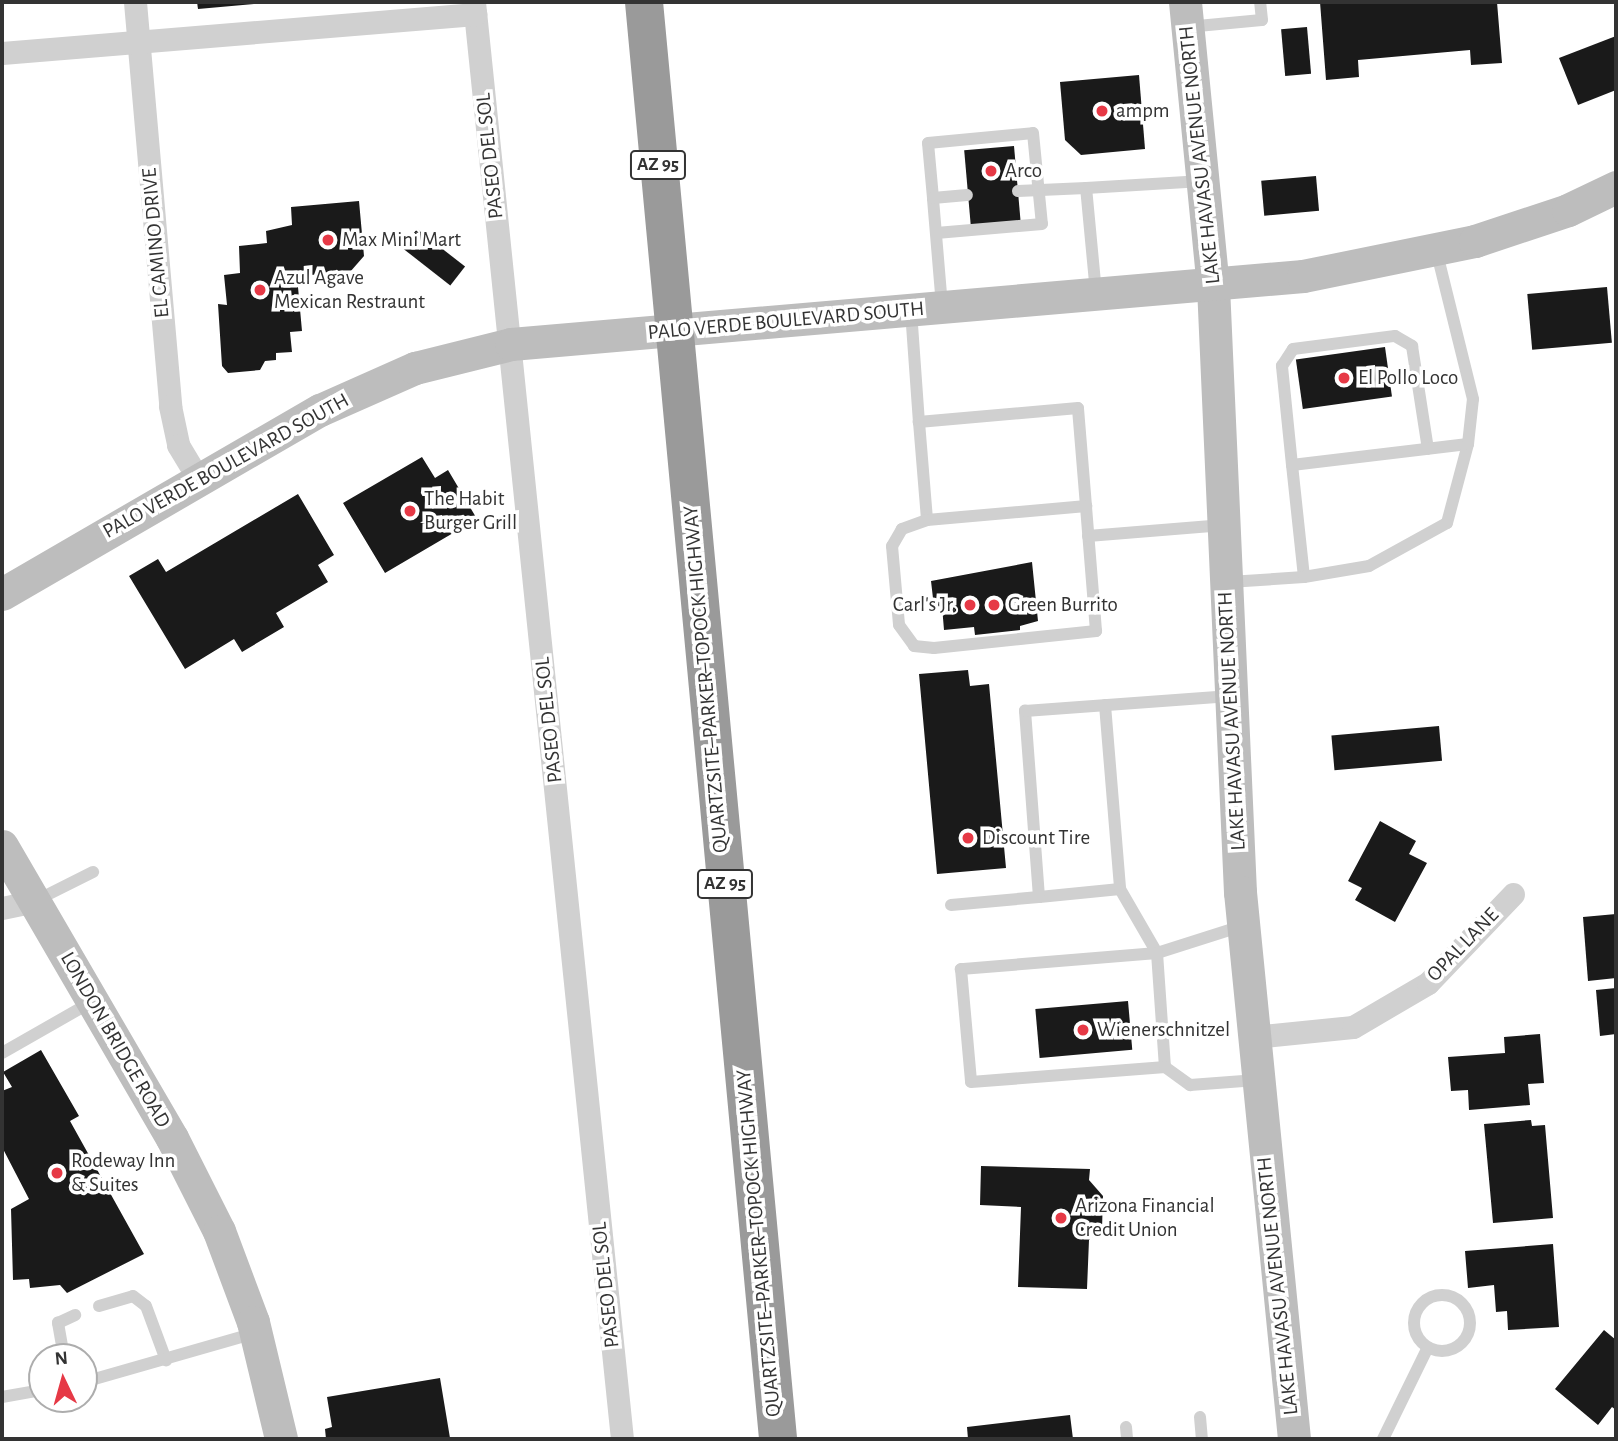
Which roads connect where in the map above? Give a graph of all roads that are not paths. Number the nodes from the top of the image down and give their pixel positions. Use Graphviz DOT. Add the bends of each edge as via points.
graph roads {
  1 [pos="135,2"];
  2 [pos="644,2"];
  3 [pos="1261,2"];
  4 [pos="475,8"];
  5 [pos="1186,14"];
  6 [pos="139,42"];
  7 [pos="2,53"];
  8 [pos="1203,181"];
  9 [pos="1616,187"];
  10 [pos="1086,188"];
  11 [pos="1038,190"];
  12 [pos="1018,191"];
  13 [pos="968,195"];
  14 [pos="933,198"];
  15 [pos="936,233"];
  16 [pos="1436,250"];
  17 [pos="1213,286"];
  18 [pos="1097,297"];
  19 [pos="926,309"];
  20 [pos="673,329"];
  21 [pos="511,344"];
  22 [pos="919,422"];
  23 [pos="1468,443"];
  24 [pos="1428,449"];
  25 [pos="1292,465"];
  26 [pos="198,478"];
  27 [pos="1086,506"];
  28 [pos="927,520"];
  29 [pos="1224,525"];
  30 [pos="1088,536"];
  31 [pos="1304,577"];
  32 [pos="1225,582"];
  33 [pos="2,594"];
  34 [pos="1230,696"];
  35 [pos="1105,705"];
  36 [pos="2,846"];
  37 [pos="93,872"];
  38 [pos="1120,889"];
  39 [pos="1513,894"];
  40 [pos="1039,897"];
  41 [pos="34,901"];
  42 [pos="951,905"];
  43 [pos="2,908"];
  44 [pos="1242,926"];
  45 [pos="1157,953"];
  46 [pos="93,1001"];
  47 [pos="1253,1037"];
  48 [pos="2,1053"];
  49 [pos="1165,1067"];
  50 [pos="1258,1080"];
  51 [pos="99,1306"];
  52 [pos="75,1315"];
  53 [pos="256,1333"];
  54 [pos="62,1343"];
  55 [pos="1428,1347"];
  56 [pos="166,1360"];
  57 [pos="98,1378"];
  58 [pos="28,1392"];
  59 [pos="2,1397"];
  60 [pos="1200,1417"];
  61 [pos="281,1439"];
  62 [pos="622,1439"];
  63 [pos="778,1439"];
  64 [pos="1202,1439"];
  65 [pos="1294,1439"];
  66 [pos="1383,1439"];
  1 -- 6 [label="street, EL CAMINO DRIVE"];
  2 -- 20 [label="highway, QUARTZSITE–PARKER–TOPOCK HIGHWAY / AZ 95"];
  3 -- 5 [label="lane" via="1262,20"];
  4 -- 6 [label="street"];
  4 -- 21 [label="street, PASEO DEL SOL"];
  5 -- 8 [label="main road, LAKE HAVASU AVENUE NORTH"];
  6 -- 7 [label="street"];
  6 -- 26 [label="street, EL CAMINO DRIVE" via="170,406 178,445"];
  8 -- 10 [label="lane"];
  8 -- 17 [label="main road, LAKE HAVASU AVENUE NORTH"];
  9 -- 16 [label="main road, PALO VERDE BOULEVARD SOUTH" via="1568,210"];
  10 -- 11 [label="lane"];
  10 -- 18 [label="lane"];
  11 -- 12 [label="lane"];
  11 -- 14 [label="lane" via="1033,133 928,143"];
  11 -- 15 [label="lane" via="1042,224"];
  13 -- 14 [label="lane"];
  14 -- 15 [label="lane"];
  15 -- 19 [label="lane"];
  16 -- 17 [label="main road, PALO VERDE BOULEVARD SOUTH" via="1303,276"];
  16 -- 23 [label="lane" via="1473,399"];
  17 -- 18 [label="main road, PALO VERDE BOULEVARD SOUTH"];
  17 -- 29 [label="main road, LAKE HAVASU AVENUE NORTH"];
  18 -- 19 [label="main road, PALO VERDE BOULEVARD SOUTH"];
  19 -- 20 [label="main road, PALO VERDE BOULEVARD SOUTH"];
  19 -- 22 [label="lane"];
  20 -- 21 [label="main road, PALO VERDE BOULEVARD SOUTH"];
  20 -- 63 [label="highway, QUARTZSITE–PARKER–TOPOCK HIGHWAY / AZ 95"];
  21 -- 26 [label="main road, PALO VERDE BOULEVARD SOUTH" via="415,368 320,410"];
  21 -- 62 [label="street, PASEO DEL SOL"];
  22 -- 27 [label="lane" via="1078,408"];
  22 -- 28 [label="lane"];
  23 -- 24 [label="lane"];
  23 -- 31 [label="lane" via="1447,523 1369,566"];
  24 -- 25 [label="lane"];
  24 -- 25 [label="lane" via="1412,346 1395,336 1293,349 1282,366"];
  25 -- 31 [label="lane"];
  26 -- 33 [label="main road, PALO VERDE BOULEVARD SOUTH"];
  27 -- 28 [label="lane"];
  27 -- 30 [label="lane"];
  28 -- 30 [label="lane" via="902,529 892,546 899,625 914,646 1096,631"];
  29 -- 30 [label="lane"];
  29 -- 32 [label="main road, LAKE HAVASU AVENUE NORTH"];
  31 -- 32 [label="lane"];
  32 -- 34 [label="main road, LAKE HAVASU AVENUE NORTH"];
  34 -- 35 [label="lane"];
  34 -- 44 [label="main road, LAKE HAVASU AVENUE NORTH"];
  35 -- 38 [label="lane"];
  35 -- 40 [label="lane" via="1025,711"];
  36 -- 41 [label="main road, LONDON BRIDGE ROAD"];
  37 -- 41 [label="lane"];
  38 -- 40 [label="lane"];
  38 -- 45 [label="lane"];
  39 -- 47 [label="street, OPAL LANE" via="1428,983 1353,1027"];
  40 -- 42 [label="lane"];
  41 -- 43 [label="street"];
  41 -- 46 [label="main road, LONDON BRIDGE ROAD"];
  44 -- 45 [label="lane"];
  44 -- 47 [label="main road, LAKE HAVASU AVENUE NORTH"];
  45 -- 49 [label="lane"];
  45 -- 49 [label="lane" via="961,969 971,1082"];
  46 -- 48 [label="lane"];
  46 -- 53 [label="main road, LONDON BRIDGE ROAD" via="219,1231"];
  47 -- 50 [label="main road, LAKE HAVASU AVENUE NORTH"];
  49 -- 50 [label="lane" via="1190,1085"];
  50 -- 65 [label="main road, LAKE HAVASU AVENUE NORTH"];
  51 -- 56 [label="lane" via="133,1296 140,1301"];
  52 -- 54 [label="lane" via="58,1323"];
  53 -- 56 [label="lane"];
  53 -- 61 [label="main road, LONDON BRIDGE ROAD"];
  55 -- 55 [label="lane" via="1445,1351 1464,1341 1470,1321 1460,1301 1439,1296 1420,1306 1414,1326"];
  55 -- 66 [label="lane"];
  56 -- 57 [label="lane"];
  58 -- 59 [label="lane"];
  60 -- 64 [label="lane"];
}
